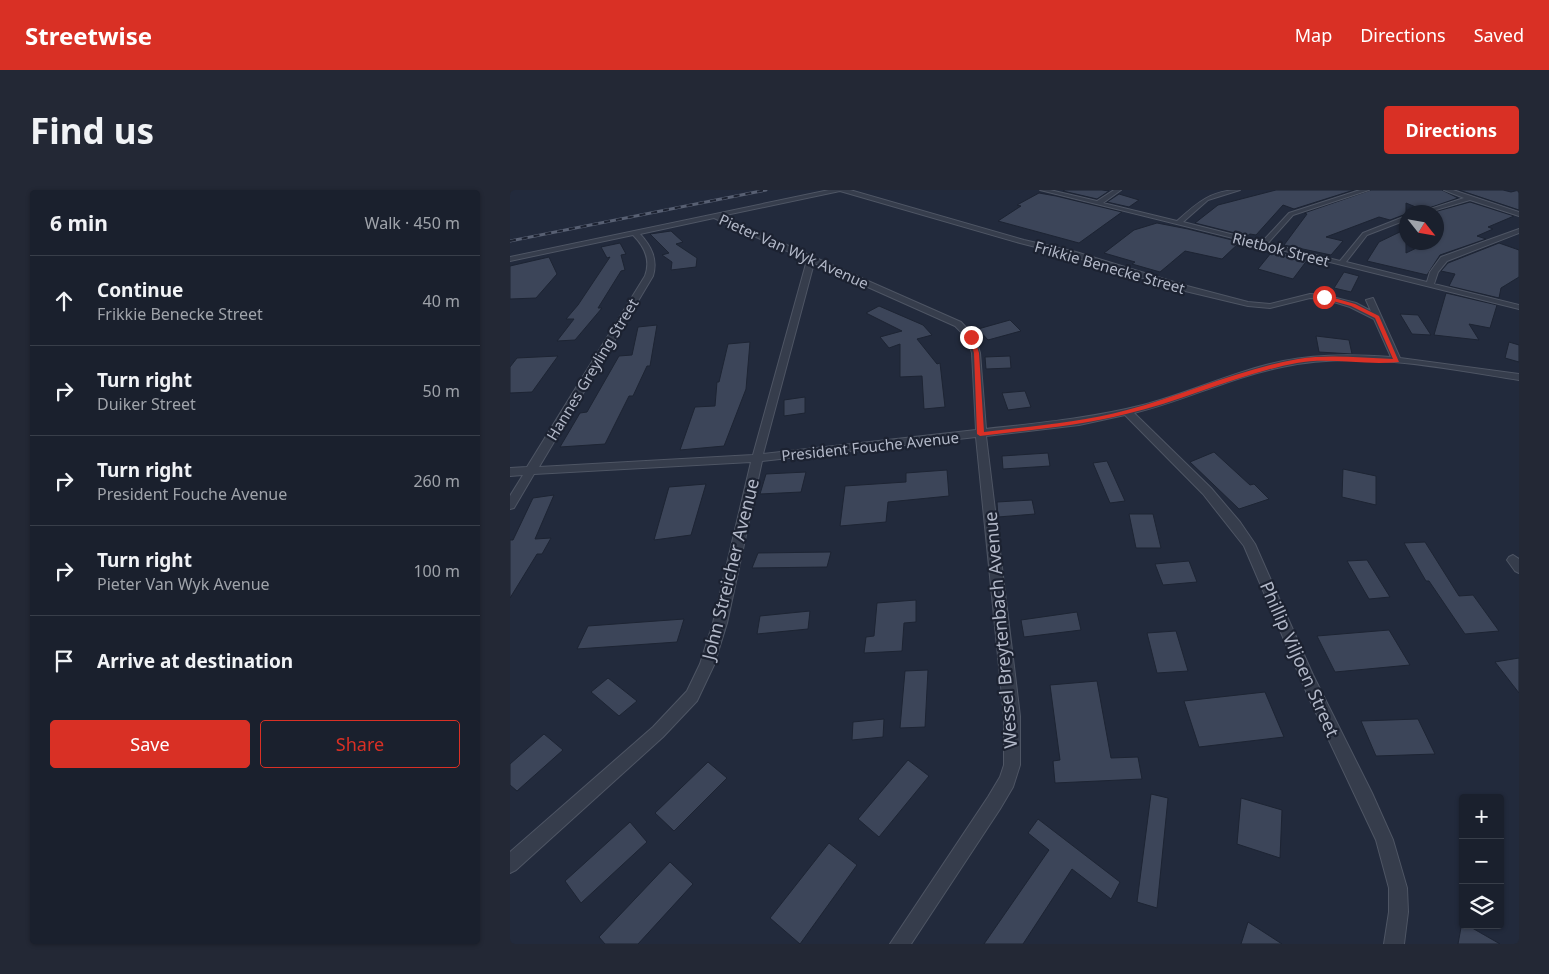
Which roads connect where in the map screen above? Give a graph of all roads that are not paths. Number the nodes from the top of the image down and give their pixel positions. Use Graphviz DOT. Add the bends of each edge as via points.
graph roads {
  1 [pos="805,190"];
  2 [pos="838,190"];
  3 [pos="843,190"];
  4 [pos="1043,190"];
  5 [pos="1118,190"];
  6 [pos="1237,190"];
  7 [pos="1366,190"];
  8 [pos="1446,190"];
  9 [pos="1470,198"];
  10 [pos="1099,204"];
  11 [pos="1444,206"];
  12 [pos="1519,214"];
  13 [pos="715,216"];
  14 [pos="1399,221"];
  15 [pos="1178,223"];
  16 [pos="1519,231"];
  17 [pos="635,233"];
  18 [pos="1263,245"];
  19 [pos="519,249"];
  20 [pos="811,258"];
  21 [pos="510,259"];
  22 [pos="1341,264"];
  23 [pos="1430,286"];
  24 [pos="1370,300"];
  25 [pos="1519,307"];
  26 [pos="1377,317"];
  27 [pos="1396,361"];
  28 [pos="1519,378"];
  29 [pos="1127,412"];
  30 [pos="980,434"];
  31 [pos="757,458"];
  32 [pos="531,470"];
  33 [pos="510,472"];
  34 [pos="510,505"];
  35 [pos="510,864"];
  36 [pos="900,944"];
  37 [pos="1394,944"];
  1 -- 19 [label="street"];
  2 -- 13 [label="street"];
  3 -- 26 [label="street, Frikkie Benecke Street" via="1248,304 1270,306 1304,297 1324,297 1353,305"];
  4 -- 10 [label="street, Rietbok Street"];
  5 -- 10 [label="street"];
  6 -- 15 [label="street" via="1206,199"];
  7 -- 18 [label="street" via="1291,214"];
  8 -- 9 [label="street"];
  9 -- 11 [label="street"];
  9 -- 12 [label="street"];
  10 -- 15 [label="street, Rietbok Street"];
  13 -- 17 [label="street, Pieter Van Wyk Avenue"];
  13 -- 20 [label="street, Pieter Van Wyk Avenue"];
  14 -- 22 [label="street" via="1365,234"];
  15 -- 18 [label="street, Rietbok Street"];
  16 -- 23 [label="street" via="1444,259"];
  17 -- 21 [label="street, Pieter Van Wyk Avenue"];
  17 -- 32 [label="street, Hannes Greyling Street" via="650,254 652,268 649,276"];
  18 -- 22 [label="street, Rietbok Street"];
  20 -- 30 [label="street, Pieter Van Wyk Avenue" via="958,324 971,337 976,353"];
  20 -- 31 [label="street, John Streicher Avenue"];
  22 -- 23 [label="street, Rietbok Street"];
  23 -- 25 [label="street, Rietbok Street"];
  24 -- 26 [label="street"];
  26 -- 27 [label="street"];
  27 -- 28 [label="street, President Fouche Avenue"];
  27 -- 29 [label="street, President Fouche Avenue" via="1298,361"];
  29 -- 30 [label="street, President Fouche Avenue" via="1079,422"];
  29 -- 37 [label="street, Phillip Viljoen Street" via="1210,492 1232,517 1249,544 1384,842 1397,880 1399,899"];
  30 -- 31 [label="street, President Fouche Avenue"];
  30 -- 36 [label="street, Wessel Breytenbach Avenue" via="1012,716 1012,765 994,803"];
  31 -- 32 [label="street, President Fouche Avenue"];
  31 -- 35 [label="street, John Streicher Avenue" via="720,623 699,683 680,711"];
  32 -- 33 [label="street, President Fouche Avenue"];
  32 -- 34 [label="street, Hannes Greyling Street"];
}
